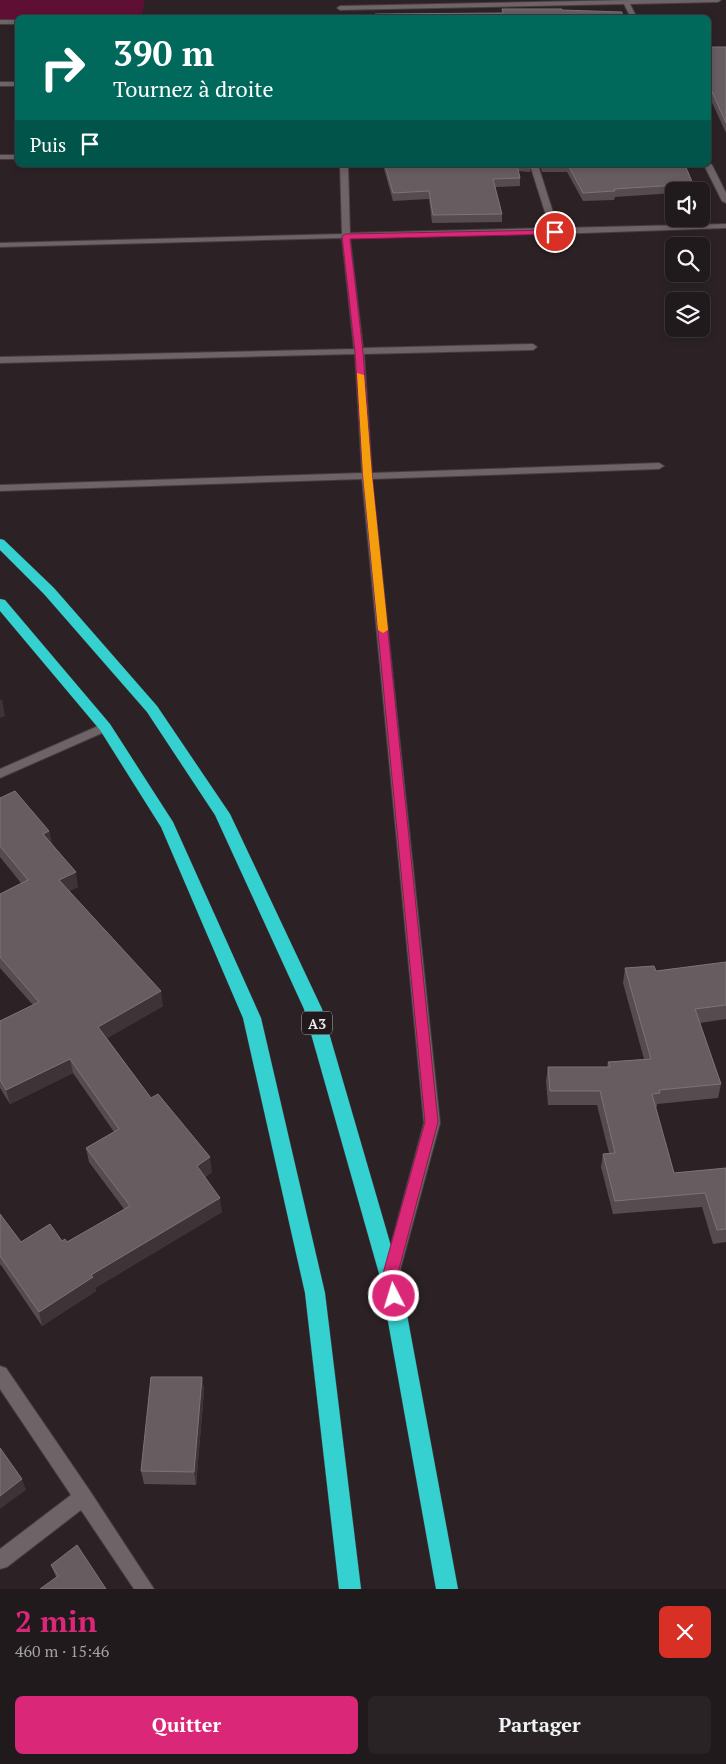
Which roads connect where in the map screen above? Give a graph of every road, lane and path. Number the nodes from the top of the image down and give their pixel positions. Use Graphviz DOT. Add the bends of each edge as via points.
graph roads {
  1 [pos="340,0"];
  2 [pos="662,0"];
  3 [pos="718,0"];
  4 [pos="626,2"];
  5 [pos="340,8"];
  6 [pos="339,15"];
  7 [pos="632,15"];
  8 [pos="0,22"];
  9 [pos="15,22"];
  10 [pos="0,84"];
  11 [pos="15,84"];
  12 [pos="0,157"];
  13 [pos="15,157"];
  14 [pos="344,167"];
  15 [pos="535,167"];
  16 [pos="709,167"];
  17 [pos="726,201"];
  18 [pos="726,226"];
  19 [pos="555,232"];
  20 [pos="346,236"];
  21 [pos="0,245"];
  22 [pos="533,348"];
  23 [pos="359,352"];
  24 [pos="0,360"];
  25 [pos="659,466"];
  26 [pos="368,475"];
  27 [pos="0,488"];
  28 [pos="0,543"];
  29 [pos="0,602"];
  30 [pos="105,727"];
  31 [pos="0,774"];
  32 [pos="390,1277"];
  33 [pos="0,1374"];
  34 [pos="84,1497"];
  35 [pos="0,1560"];
  36 [pos="145,1589"];
  37 [pos="350,1589"];
  38 [pos="447,1589"];
  1 -- 5 [label="street"];
  2 -- 3 [label="street"];
  2 -- 4 [label="street"];
  4 -- 5 [label="street"];
  4 -- 7 [label="street"];
  5 -- 6 [label="street"];
  8 -- 9 [label="street"];
  10 -- 11 [label="street"];
  12 -- 13 [label="street"];
  14 -- 20 [label="street"];
  15 -- 19 [label="street"];
  16 -- 17 [label="street"];
  18 -- 19 [label="street"];
  19 -- 20 [label="street"];
  20 -- 21 [label="street"];
  20 -- 23 [label="street"];
  22 -- 23 [label="street"];
  23 -- 24 [label="street"];
  23 -- 26 [label="street"];
  25 -- 26 [label="street"];
  26 -- 27 [label="street"];
  26 -- 32 [label="street" via="432,1122"];
  28 -- 32 [label="highway, A3" via="49,591 152,710 222,814 313,1009"];
  29 -- 30 [label="highway"];
  30 -- 31 [label="street"];
  30 -- 37 [label="highway" via="168,826 252,1018 315,1293"];
  32 -- 38 [label="highway, A3"];
  33 -- 34 [label="street"];
  34 -- 35 [label="street"];
  34 -- 36 [label="street"];
}
